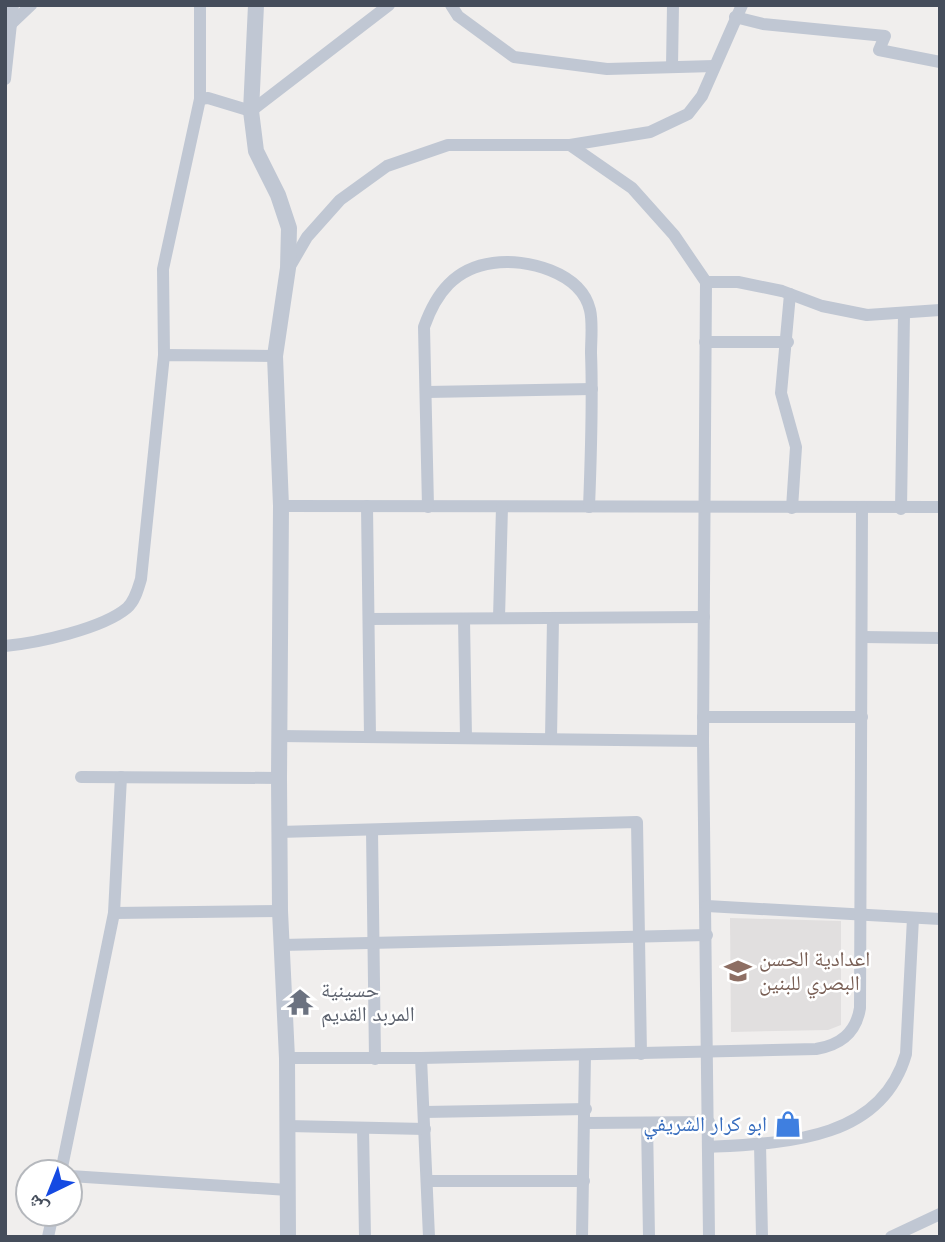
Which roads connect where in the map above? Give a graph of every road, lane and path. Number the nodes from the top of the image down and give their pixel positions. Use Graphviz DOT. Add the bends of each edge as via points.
graph roads {
  1 [pos="13,5"];
  2 [pos="31,5"];
  3 [pos="200,5"];
  4 [pos="256,5"];
  5 [pos="389,5"];
  6 [pos="451,5"];
  7 [pos="673,5"];
  8 [pos="739,11"];
  9 [pos="11,24"];
  10 [pos="940,62"];
  11 [pos="713,66"];
  12 [pos="672,67"];
  13 [pos="5,79"];
  14 [pos="200,99"];
  15 [pos="251,111"];
  16 [pos="570,145"];
  17 [pos="289,268"];
  18 [pos="706,282"];
  19 [pos="790,294"];
  20 [pos="940,310"];
  21 [pos="904,314"];
  22 [pos="788,341"];
  23 [pos="705,342"];
  24 [pos="164,355"];
  25 [pos="275,356"];
  26 [pos="592,389"];
  27 [pos="427,392"];
  28 [pos="281,506"];
  29 [pos="367,506"];
  30 [pos="428,507"];
  31 [pos="502,507"];
  32 [pos="589,507"];
  33 [pos="862,507"];
  34 [pos="940,507"];
  35 [pos="704,508"];
  36 [pos="792,508"];
  37 [pos="901,509"];
  38 [pos="704,617"];
  39 [pos="499,618"];
  40 [pos="553,618"];
  41 [pos="369,619"];
  42 [pos="464,619"];
  43 [pos="863,637"];
  44 [pos="940,638"];
  45 [pos="5,646"];
  46 [pos="703,717"];
  47 [pos="862,717"];
  48 [pos="279,736"];
  49 [pos="370,737"];
  50 [pos="466,738"];
  51 [pos="551,739"];
  52 [pos="703,741"];
  53 [pos="81,777"];
  54 [pos="121,777"];
  55 [pos="279,778"];
  56 [pos="372,830"];
  57 [pos="279,832"];
  58 [pos="707,906"];
  59 [pos="280,911"];
  60 [pos="114,913"];
  61 [pos="862,914"];
  62 [pos="913,918"];
  63 [pos="940,919"];
  64 [pos="640,934"];
  65 [pos="707,935"];
  66 [pos="282,945"];
  67 [pos="373,945"];
  68 [pos="709,1051"];
  69 [pos="641,1054"];
  70 [pos="585,1055"];
  71 [pos="287,1058"];
  72 [pos="421,1058"];
  73 [pos="375,1059"];
  74 [pos="586,1109"];
  75 [pos="424,1112"];
  76 [pos="709,1122"];
  77 [pos="647,1123"];
  78 [pos="586,1124"];
  79 [pos="288,1126"];
  80 [pos="363,1128"];
  81 [pos="425,1129"];
  82 [pos="760,1144"];
  83 [pos="708,1147"];
  84 [pos="64,1158"];
  85 [pos="84,1177"];
  86 [pos="428,1181"];
  87 [pos="584,1181"];
  88 [pos="288,1190"];
  89 [pos="940,1214"];
  90 [pos="288,1237"];
  91 [pos="365,1237"];
  92 [pos="429,1237"];
  93 [pos="582,1237"];
  94 [pos="649,1237"];
  95 [pos="709,1237"];
  96 [pos="762,1237"];
  97 [pos="891,1237"];
  1 -- 9 [label="street"];
  2 -- 9 [label="street"];
  3 -- 14 [label="street"];
  4 -- 15 [label="street"];
  5 -- 15 [label="street"];
  6 -- 12 [label="street" via="458,16 514,57 607,69"];
  7 -- 12 [label="street"];
  8 -- 10 [label="street" via="763,24 885,36 879,50"];
  8 -- 11 [label="street"];
  9 -- 13 [label="street"];
  11 -- 12 [label="street"];
  11 -- 16 [label="street" via="702,96 688,114 650,132"];
  14 -- 15 [label="street"];
  14 -- 24 [label="street" via="163,269"];
  15 -- 17 [label="street" via="256,151 289,228"];
  16 -- 17 [label="street" via="448,145 387,166 340,200 307,237"];
  16 -- 18 [label="street" via="632,188 674,235"];
  17 -- 25 [label="street"];
  18 -- 19 [label="street" via="738,282"];
  18 -- 23 [label="street"];
  19 -- 21 [label="street" via="822,306 867,314"];
  19 -- 22 [label="street"];
  20 -- 21 [label="street"];
  21 -- 37 [label="street"];
  22 -- 23 [label="street"];
  22 -- 36 [label="street" via="781,393 796,447"];
  23 -- 35 [label="street"];
  24 -- 25 [label="street"];
  24 -- 45 [label="street" via="136,595 113,617 63,636"];
  25 -- 28 [label="street"];
  26 -- 27 [label="street"];
  26 -- 27 [label="street" via="590,311 582,292 559,275 532,264 507,261 469,269 446,284 432,304 424,327"];
  26 -- 32 [label="street"];
  27 -- 30 [label="street"];
  28 -- 29 [label="street"];
  28 -- 48 [label="street"];
  29 -- 30 [label="street"];
  29 -- 41 [label="street"];
  30 -- 31 [label="street"];
  31 -- 32 [label="street"];
  31 -- 39 [label="street"];
  32 -- 35 [label="street"];
  33 -- 36 [label="street"];
  33 -- 37 [label="street"];
  33 -- 43 [label="street"];
  34 -- 37 [label="street"];
  35 -- 36 [label="street"];
  35 -- 38 [label="street"];
  38 -- 40 [label="street"];
  38 -- 46 [label="street"];
  39 -- 40 [label="street"];
  39 -- 42 [label="street"];
  40 -- 51 [label="street"];
  41 -- 42 [label="street"];
  41 -- 49 [label="street"];
  42 -- 50 [label="street"];
  43 -- 44 [label="street"];
  43 -- 47 [label="street"];
  46 -- 47 [label="street"];
  46 -- 52 [label="street"];
  47 -- 61 [label="street"];
  48 -- 49 [label="street"];
  48 -- 55 [label="street"];
  49 -- 50 [label="street"];
  50 -- 51 [label="street"];
  51 -- 52 [label="street"];
  52 -- 58 [label="street"];
  53 -- 54 [label="street"];
  54 -- 55 [label="street"];
  54 -- 60 [label="street"];
  55 -- 57 [label="street"];
  56 -- 57 [label="street"];
  56 -- 64 [label="street" via="637,822"];
  56 -- 67 [label="street"];
  57 -- 59 [label="street"];
  58 -- 61 [label="street"];
  58 -- 65 [label="street"];
  59 -- 60 [label="street"];
  59 -- 66 [label="street"];
  60 -- 84 [label="street"];
  61 -- 62 [label="street"];
  61 -- 68 [label="street" via="860,1008 846,1037 816,1049"];
  62 -- 63 [label="street"];
  62 -- 82 [label="street" via="906,1054 892,1089 881,1103 850,1124"];
  64 -- 65 [label="street"];
  64 -- 67 [label="street"];
  64 -- 69 [label="street"];
  65 -- 68 [label="street"];
  66 -- 67 [label="street"];
  66 -- 71 [label="street"];
  67 -- 73 [label="street"];
  68 -- 69 [label="street"];
  68 -- 76 [label="street"];
  69 -- 70 [label="street"];
  70 -- 72 [label="street"];
  70 -- 74 [label="street"];
  71 -- 73 [label="street"];
  71 -- 79 [label="street"];
  72 -- 73 [label="street"];
  72 -- 75 [label="street"];
  74 -- 75 [label="street"];
  74 -- 78 [label="street"];
  75 -- 81 [label="street"];
  76 -- 77 [label="street"];
  76 -- 83 [label="street"];
  77 -- 78 [label="street"];
  77 -- 94 [label="street"];
  78 -- 87 [label="street"];
  79 -- 80 [label="street"];
  79 -- 88 [label="street"];
  80 -- 81 [label="street"];
  80 -- 91 [label="street"];
  81 -- 86 [label="street"];
  82 -- 83 [label="street"];
  82 -- 96 [label="street"];
  83 -- 95 [label="street"];
  85 -- 88 [label="street"];
  86 -- 87 [label="street"];
  86 -- 92 [label="street"];
  87 -- 93 [label="street"];
  88 -- 90 [label="street"];
  89 -- 97 [label="street"];
}
